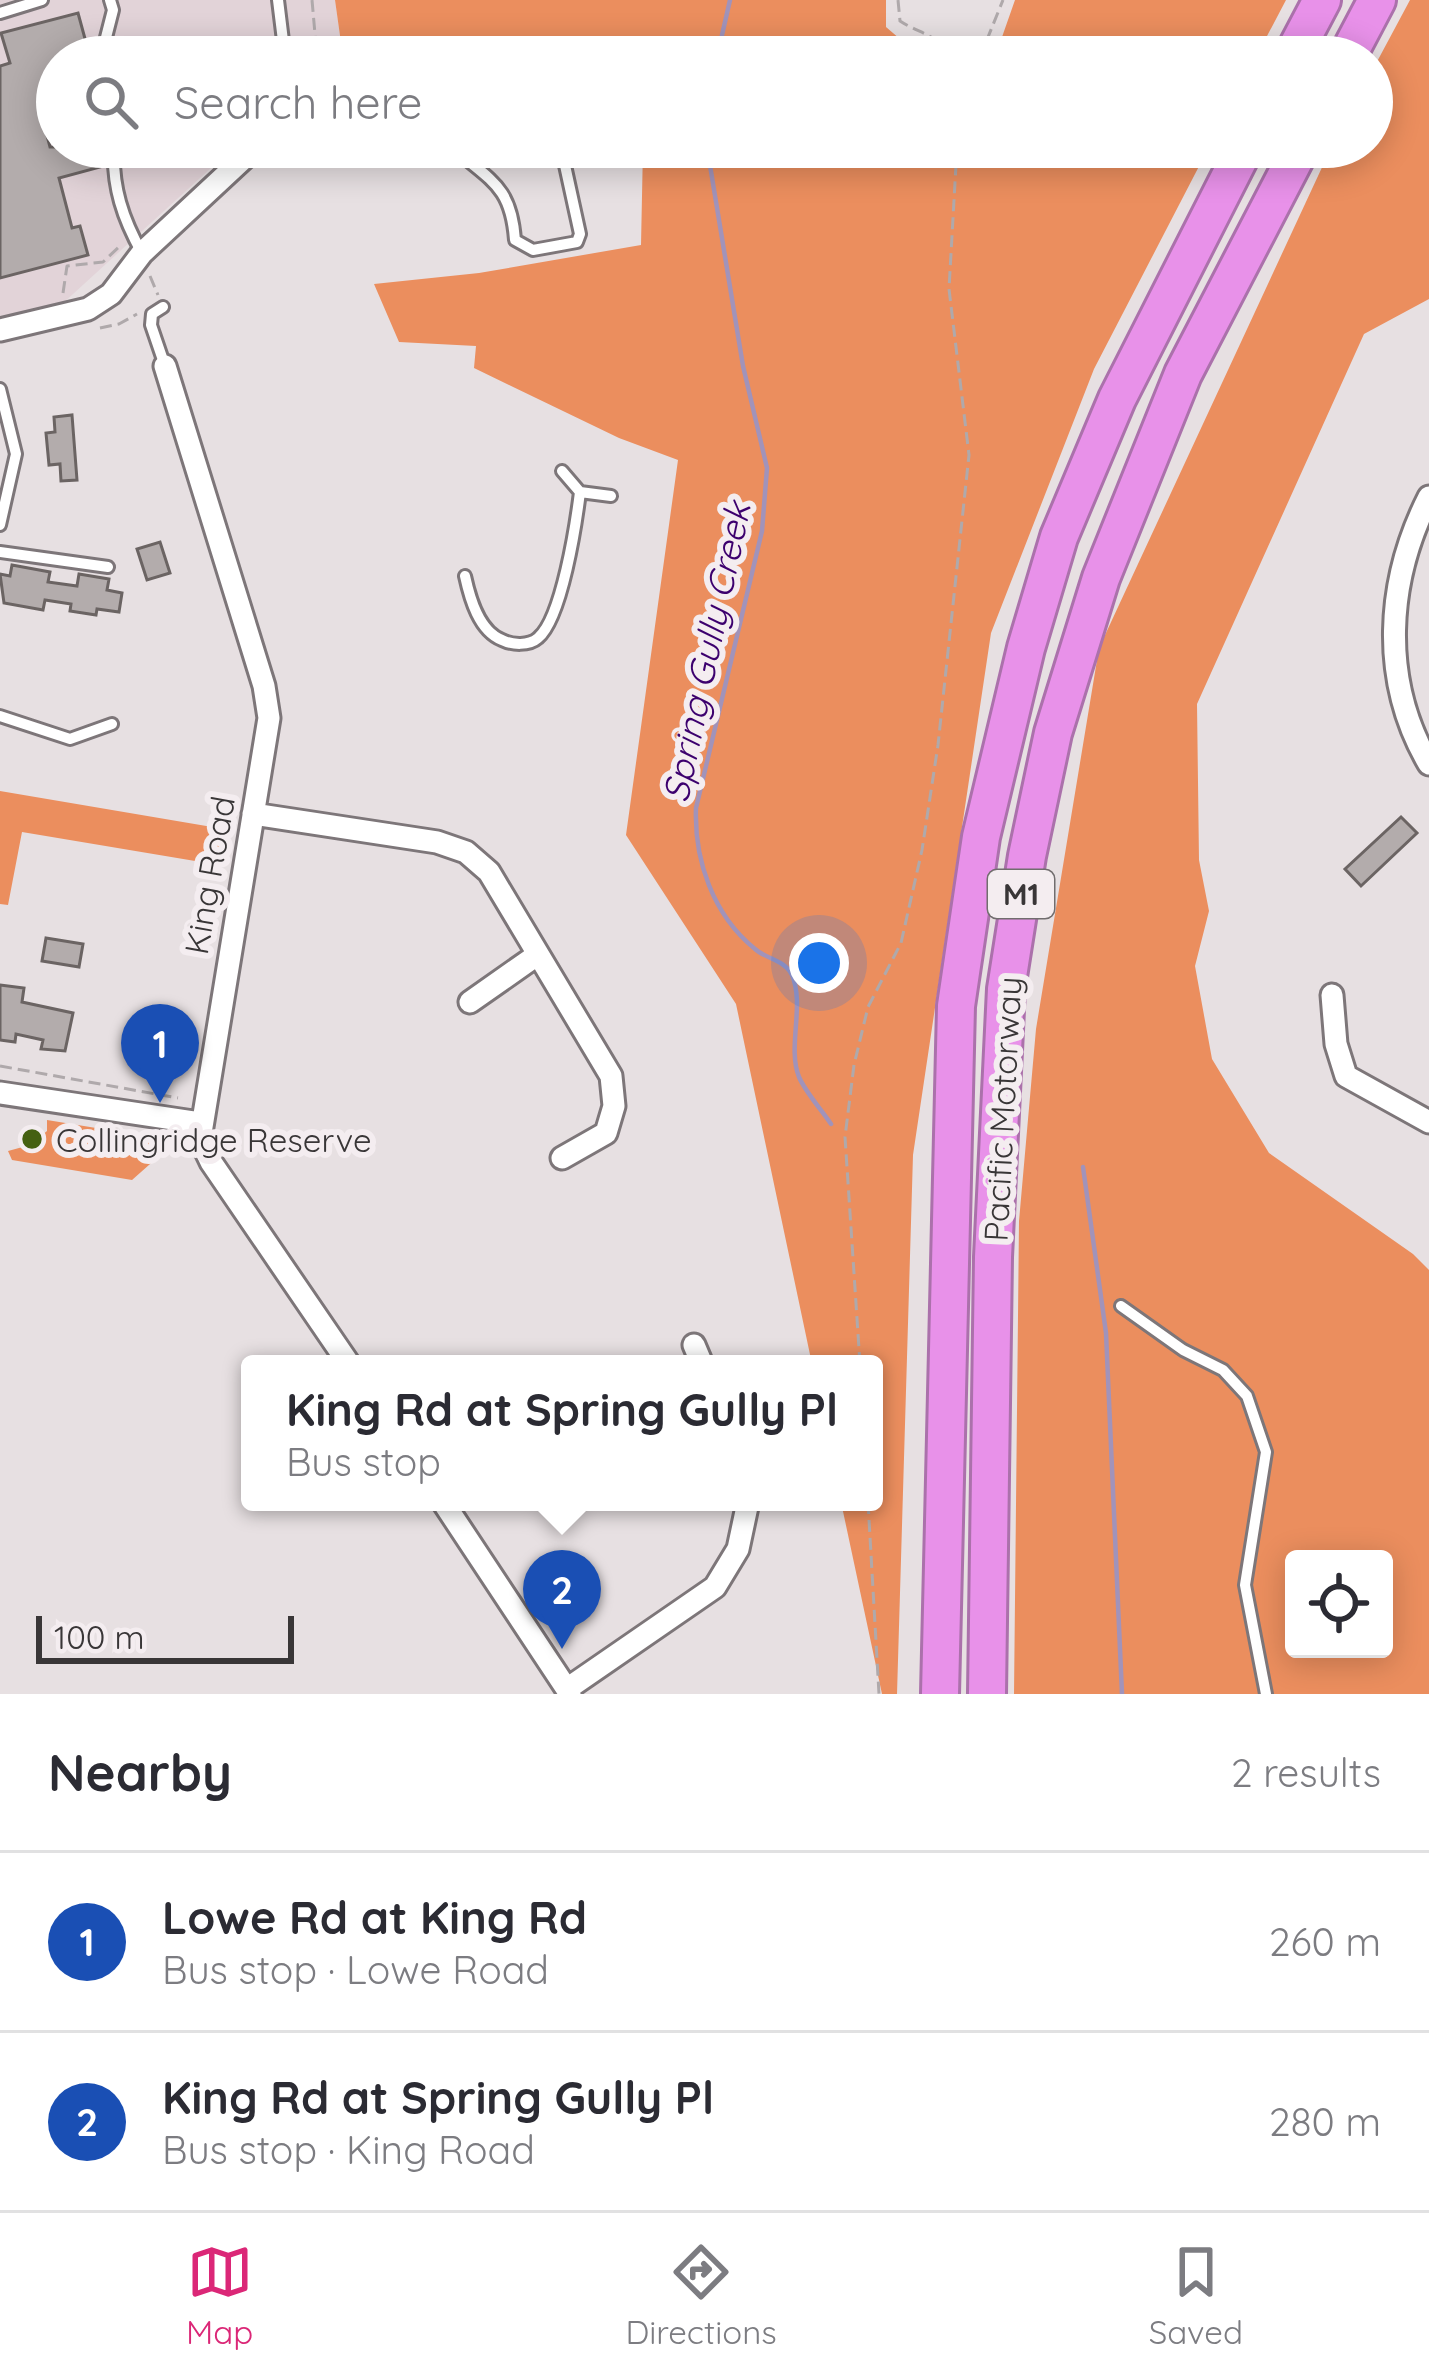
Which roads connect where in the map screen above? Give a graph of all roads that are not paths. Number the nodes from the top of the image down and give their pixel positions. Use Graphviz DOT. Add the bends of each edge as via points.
graph roads {
  1 [pos="42,0"];
  2 [pos="110,0"];
  3 [pos="278,0"];
  4 [pos="1322,0"];
  5 [pos="1378,0"];
  6 [pos="0,13"];
  7 [pos="106,36"];
  8 [pos="283,36"];
  9 [pos="1303,36"];
  10 [pos="1358,36"];
  11 [pos="113,168"];
  12 [pos="230,168"];
  13 [pos="475,168"];
  14 [pos="566,168"];
  15 [pos="1234,168"];
  16 [pos="1290,168"];
  17 [pos="137,244"];
  18 [pos="163,308"];
  19 [pos="0,330"];
  20 [pos="165,366"];
  21 [pos="0,389"];
  22 [pos="562,471"];
  23 [pos="580,492"];
  24 [pos="611,496"];
  25 [pos="1429,497"];
  26 [pos="0,525"];
  27 [pos="0,552"];
  28 [pos="108,567"];
  29 [pos="465,576"];
  30 [pos="0,716"];
  31 [pos="112,724"];
  32 [pos="1429,764"];
  33 [pos="253,814"];
  34 [pos="537,955"];
  35 [pos="1332,995"];
  36 [pos="470,1002"];
  37 [pos="0,1093"];
  38 [pos="1428,1120"];
  39 [pos="200,1123"];
  40 [pos="562,1157"];
  41 [pos="1120,1306"];
  42 [pos="343,1355"];
  43 [pos="449,1511"];
  44 [pos="746,1511"];
  45 [pos="569,1691"];
  46 [pos="940,1694"];
  47 [pos="986,1694"];
  48 [pos="1266,1694"];
  1 -- 6 [label="lane"];
  2 -- 7 [label="lane"];
  3 -- 8 [label="lane"];
  4 -- 9 [label="highway"];
  5 -- 10 [label="highway"];
  11 -- 17 [label="lane"];
  12 -- 17 [label="street"];
  13 -- 14 [label="lane" via="506,197 515,240 532,250 577,242"];
  15 -- 46 [label="highway, Pacific Motorway / M1" via="1117,399 1060,537 982,837 956,1006"];
  16 -- 47 [label="highway, Pacific Motorway / M1" via="1184,374 1101,578 1053,733 1028,856 1006,989"];
  17 -- 19 [label="street" via="94,318"];
  18 -- 20 [label="lane" via="151,325"];
  20 -- 33 [label="street, King Road" via="264,686 268,718"];
  21 -- 26 [label="lane" via="16,454"];
  22 -- 23 [label="lane"];
  23 -- 24 [label="lane"];
  23 -- 29 [label="lane" via="572,550 539,638 512,644 490,633"];
  25 -- 32 [label="street" via="1405,550 1394,645 1402,699"];
  27 -- 28 [label="lane"];
  30 -- 31 [label="lane" via="70,739"];
  33 -- 34 [label="street" via="466,853 489,872"];
  33 -- 39 [label="street, King Road"];
  34 -- 36 [label="street"];
  34 -- 40 [label="street" via="613,1090 606,1133"];
  35 -- 38 [label="street" via="1346,1076"];
  37 -- 39 [label="street"];
  39 -- 42 [label="street" via="204,1151"];
  41 -- 48 [label="lane" via="1223,1370 1247,1396 1266,1452 1245,1586"];
  43 -- 45 [label="street"];
  44 -- 45 [label="street" via="738,1549 715,1587"];
}
